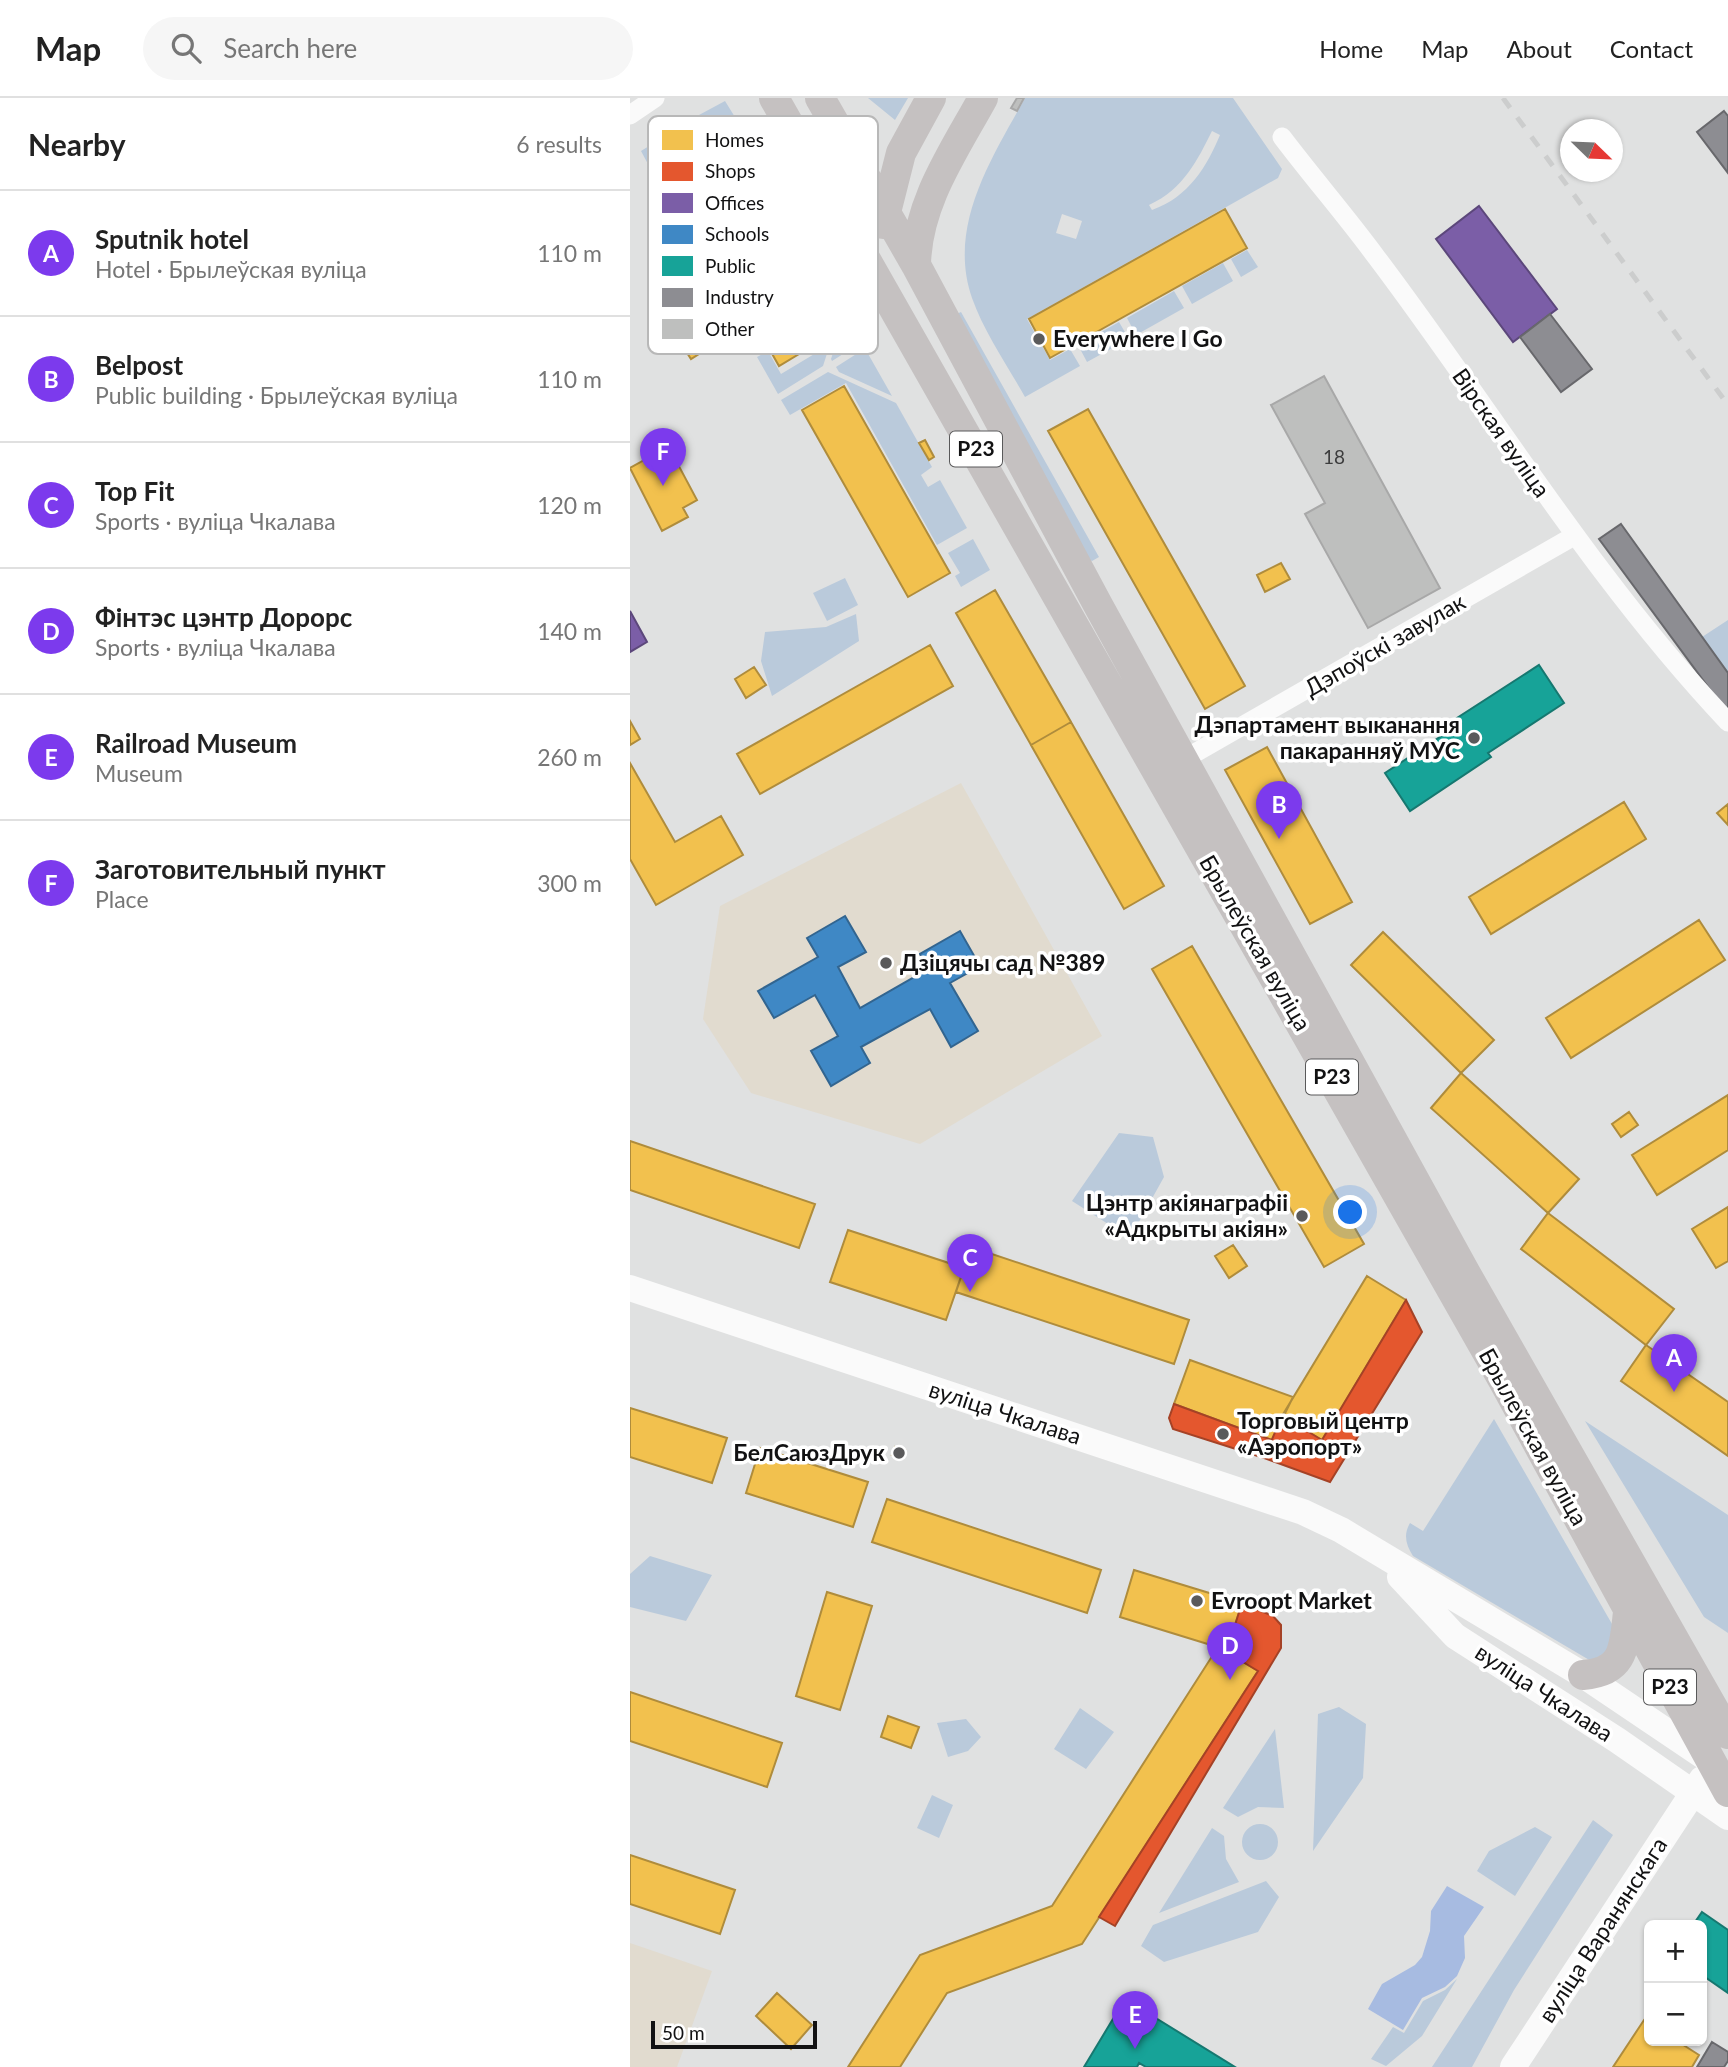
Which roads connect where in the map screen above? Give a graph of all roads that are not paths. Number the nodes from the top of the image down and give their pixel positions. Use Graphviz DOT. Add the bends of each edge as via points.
graph roads {
  1 [pos="655,98"];
  2 [pos="774,98"];
  3 [pos="820,98"];
  4 [pos="931,98"];
  5 [pos="983,98"];
  6 [pos="630,115"];
  7 [pos="784,116"];
  8 [pos="830,116"];
  9 [pos="1282,137"];
  10 [pos="901,153"];
  11 [pos="878,162"];
  12 [pos="933,190"];
  13 [pos="878,201"];
  14 [pos="878,210"];
  15 [pos="885,213"];
  16 [pos="916,265"];
  17 [pos="878,277"];
  18 [pos="880,280"];
  19 [pos="1574,536"];
  20 [pos="1728,722"];
  21 [pos="1172,767"];
  22 [pos="630,1288"];
  23 [pos="1374,1550"];
  24 [pos="1628,1612"];
  25 [pos="1583,1675"];
  26 [pos="1728,1734"];
  27 [pos="1720,1768"];
  28 [pos="1728,1792"];
  29 [pos="1693,1793"];
  30 [pos="1728,1817"];
  31 [pos="1513,2067"];
  1 -- 6 [label="street"];
  2 -- 7 [label="main road, Брылеўская вуліца"];
  3 -- 8 [label="main road, Брылеўская вуліца"];
  4 -- 10 [label="main road, Р23"];
  5 -- 12 [label="main road"];
  9 -- 19 [label="street, Вірская вуліца" via="1377,257"];
  10 -- 11 [label="main road" via="890,162"];
  10 -- 15 [label="main road, Р23"];
  12 -- 15 [label="main road" via="908,206"];
  12 -- 16 [label="main road" via="919,229"];
  13 -- 15 [label="main road, Брылеўская вуліца"];
  14 -- 15 [label="main road"];
  15 -- 16 [label="main road, Брылеўская вуліца"];
  15 -- 18 [label="main road, Р23"];
  16 -- 21 [label="main road, Брылеўская вуліца / Р23"];
  17 -- 18 [label="main road, Брылеўская вуліца"];
  18 -- 21 [label="main road, Брылеўская вуліца / Р23"];
  19 -- 20 [label="street, Вірская вуліца" via="1677,668"];
  19 -- 21 [label="street, Дэпоўскі завулак"];
  21 -- 24 [label="main road, Брылеўская вуліца / Р23"];
  21 -- 26 [label="main road, Брылеўская вуліца / Р23"];
  22 -- 23 [label="main road, вуліца Чкалава" via="1266,1499 1341,1530"];
  23 -- 25 [label="main road, вуліца Чкалава"];
  23 -- 29 [label="main road, вуліца Чкалава" via="1455,1636"];
  24 -- 25 [label="main road" via="1620,1658 1611,1668"];
  24 -- 27 [label="main road, Брылеўская вуліца / Р23"];
  25 -- 27 [label="main road, вуліца Чкалава"];
  27 -- 28 [label="main road, Брылеўская вуліца / Р23"];
  27 -- 29 [label="main road, вуліца Варанянскага"];
  29 -- 30 [label="main road, вуліца Чкалава"];
  29 -- 31 [label="main road, вуліца Варанянскага"];
}
